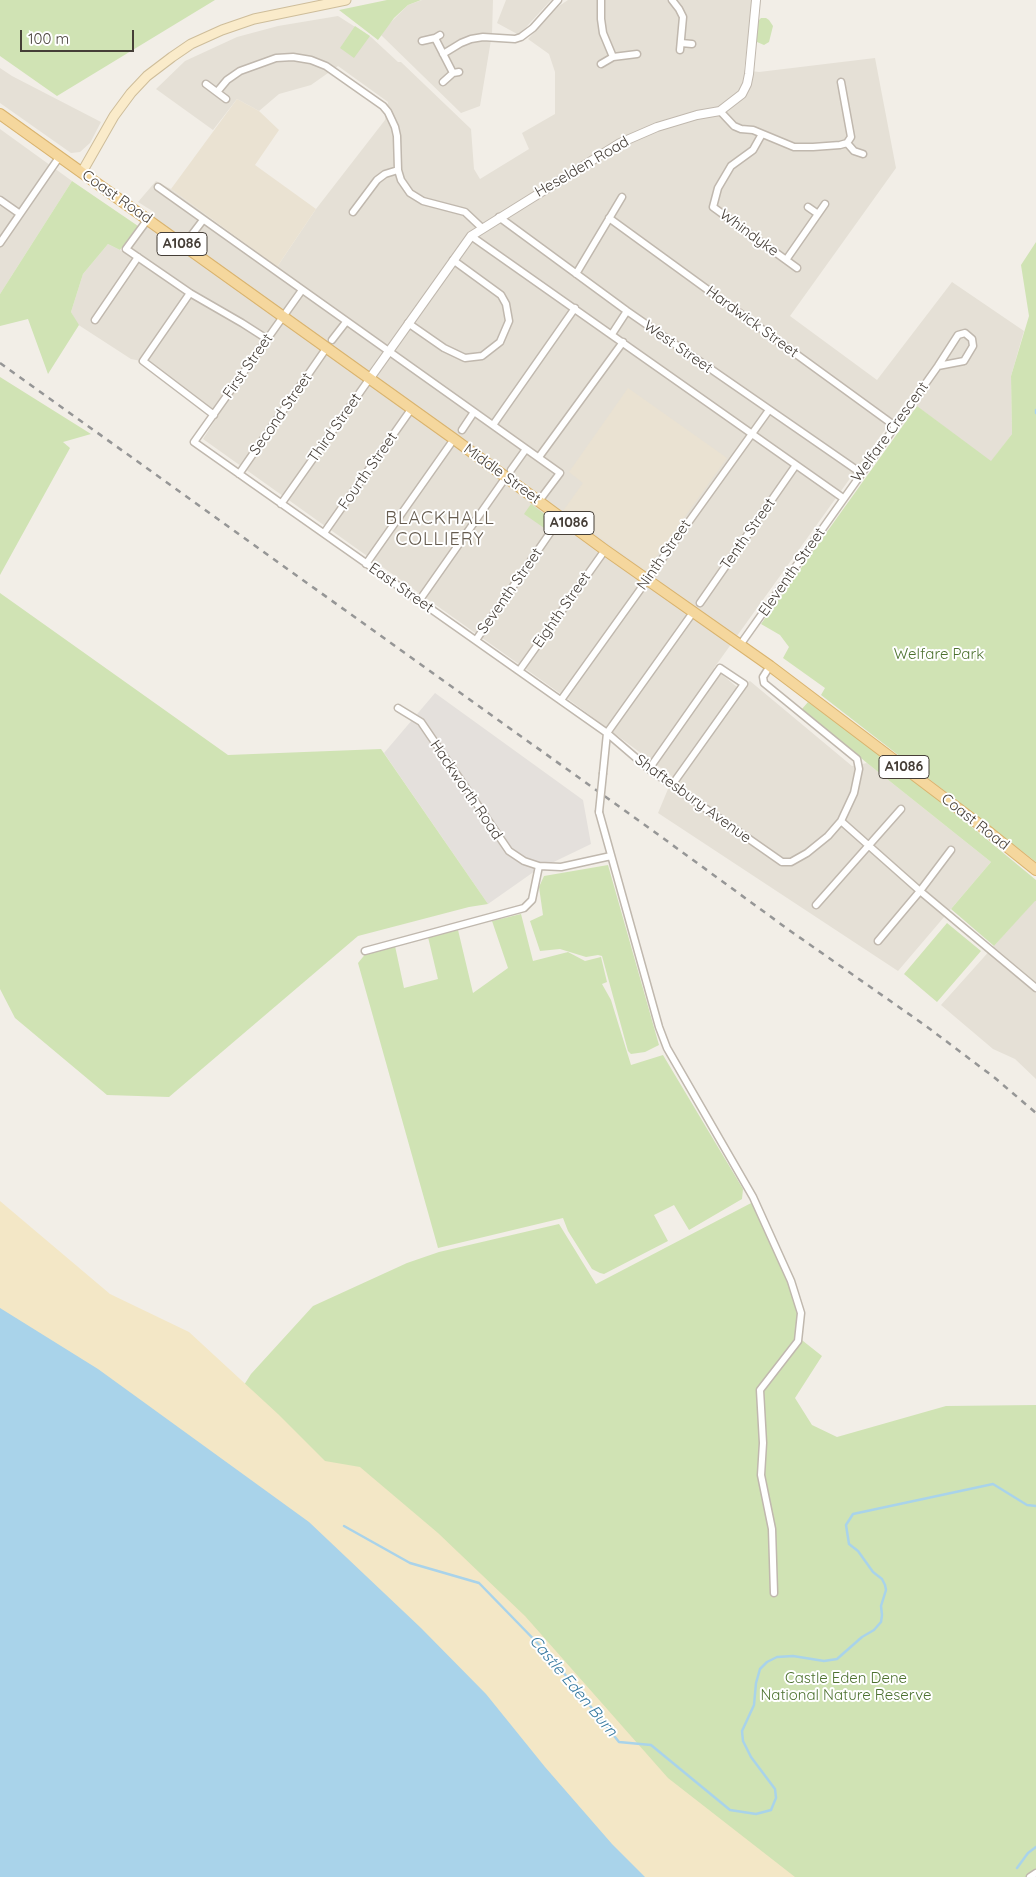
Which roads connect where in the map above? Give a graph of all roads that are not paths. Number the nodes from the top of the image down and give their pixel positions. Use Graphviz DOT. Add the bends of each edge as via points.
graph roads {
  1 [pos="346,0"];
  2 [pos="558,0"];
  3 [pos="601,0"];
  4 [pos="672,0"];
  5 [pos="756,0"];
  6 [pos="422,41"];
  7 [pos="692,44"];
  8 [pos="443,54"];
  9 [pos="637,54"];
  10 [pos="613,57"];
  11 [pos="601,64"];
  12 [pos="443,82"];
  13 [pos="841,82"];
  14 [pos="206,84"];
  15 [pos="217,92"];
  16 [pos="226,99"];
  17 [pos="720,111"];
  18 [pos="0,114"];
  19 [pos="762,134"];
  20 [pos="847,143"];
  21 [pos="863,154"];
  22 [pos="60,156"];
  23 [pos="398,170"];
  24 [pos="82,172"];
  25 [pos="158,187"];
  26 [pos="622,196"];
  27 [pos="0,200"];
  28 [pos="825,204"];
  29 [pos="808,207"];
  30 [pos="353,212"];
  31 [pos="20,214"];
  32 [pos="818,214"];
  33 [pos="499,217"];
  34 [pos="148,218"];
  35 [pos="609,218"];
  36 [pos="203,220"];
  37 [pos="482,228"];
  38 [pos="471,236"];
  39 [pos="0,243"];
  40 [pos="184,245"];
  41 [pos="138,257"];
  42 [pos="453,260"];
  43 [pos="786,260"];
  44 [pos="797,268"];
  45 [pos="576,274"];
  46 [pos="302,290"];
  47 [pos="190,293"];
  48 [pos="575,308"];
  49 [pos="626,311"];
  50 [pos="283,316"];
  51 [pos="95,320"];
  52 [pos="346,322"];
  53 [pos="408,323"];
  54 [pos="612,334"];
  55 [pos="267,339"];
  56 [pos="332,340"];
  57 [pos="623,342"];
  58 [pos="388,352"];
  59 [pos="323,353"];
  60 [pos="938,366"];
  61 [pos="370,378"];
  62 [pos="412,408"];
  63 [pos="769,410"];
  64 [pos="474,412"];
  65 [pos="214,415"];
  66 [pos="493,425"];
  67 [pos="894,426"];
  68 [pos="462,430"];
  69 [pos="751,434"];
  70 [pos="454,439"];
  71 [pos="194,442"];
  72 [pos="526,448"];
  73 [pos="539,457"];
  74 [pos="796,465"];
  75 [pos="509,473"];
  76 [pos="861,473"];
  77 [pos="239,474"];
  78 [pos="843,498"];
  79 [pos="539,501"];
  80 [pos="281,504"];
  81 [pos="561,517"];
  82 [pos="324,533"];
  83 [pos="605,550"];
  84 [pos="366,564"];
  85 [pos="647,578"];
  86 [pos="419,601"];
  87 [pos="697,607"];
  88 [pos="476,640"];
  89 [pos="740,645"];
  90 [pos="770,666"];
  91 [pos="520,671"];
  92 [pos="561,700"];
  93 [pos="398,708"];
  94 [pos="607,733"];
  95 [pos="649,769"];
  96 [pos="672,786"];
  97 [pos="900,809"];
  98 [pos="841,821"];
  99 [pos="869,845"];
  100 [pos="951,850"];
  101 [pos="611,856"];
  102 [pos="539,866"];
  103 [pos="1036,870"];
  104 [pos="920,891"];
  105 [pos="816,906"];
  106 [pos="878,941"];
  107 [pos="364,951"];
  108 [pos="1036,988"];
  109 [pos="774,1593"];
  110 [pos="1036,1873"];
  111 [pos="1030,1877"];
  1 -- 24 [label="main road" via="254,19 191,44 147,76 130,93"];
  2 -- 8 [label="street" via="526,34 516,39 471,39"];
  3 -- 10 [label="street" via="603,33"];
  4 -- 7 [label="street" via="682,18 681,47"];
  5 -- 17 [label="street, Heselden Road" via="747,84 742,94"];
  6 -- 8 [label="street" via="438,36"];
  8 -- 12 [label="street" via="456,73"];
  9 -- 10 [label="street"];
  10 -- 11 [label="street"];
  13 -- 20 [label="street" via="851,137"];
  14 -- 15 [label="street"];
  15 -- 16 [label="street"];
  15 -- 23 [label="street" via="240,71 276,58 293,57 326,66 388,112 397,136"];
  17 -- 19 [label="street" via="734,126"];
  17 -- 33 [label="street, Heselden Road" via="657,127 620,143"];
  18 -- 22 [label="main road, Coast Road / A1086"];
  19 -- 20 [label="street" via="794,146 813,148"];
  19 -- 43 [label="street, Whindyke" via="753,150 731,166 718,188 713,208"];
  20 -- 21 [label="street" via="854,151"];
  22 -- 24 [label="main road, Coast Road / A1086"];
  22 -- 31 [label="street"];
  23 -- 30 [label="street" via="377,180"];
  23 -- 37 [label="street" via="410,193 424,201 465,212"];
  24 -- 34 [label="main road, Coast Road / A1086"];
  25 -- 36 [label="street"];
  26 -- 35 [label="street"];
  27 -- 31 [label="street"];
  28 -- 32 [label="street, Whindyke"];
  29 -- 32 [label="street"];
  31 -- 39 [label="street"];
  32 -- 43 [label="street, Whindyke"];
  33 -- 37 [label="street, Heselden Road"];
  33 -- 45 [label="street, West Street"];
  34 -- 40 [label="main road, Coast Road / A1086"];
  34 -- 41 [label="street" via="126,249"];
  35 -- 45 [label="street"];
  35 -- 67 [label="street, Hardwick Street"];
  36 -- 40 [label="street"];
  36 -- 46 [label="street"];
  37 -- 38 [label="street, Heselden Road"];
  38 -- 42 [label="street, Heselden Road"];
  38 -- 48 [label="street"];
  40 -- 50 [label="main road, Coast Road / A1086"];
  41 -- 47 [label="street"];
  41 -- 51 [label="street"];
  42 -- 53 [label="street, Heselden Road"];
  42 -- 53 [label="street" via="501,295 510,321 500,342 482,356 465,358"];
  43 -- 44 [label="street, Whindyke"];
  45 -- 49 [label="street, West Street"];
  46 -- 50 [label="street, First Street"];
  46 -- 52 [label="street"];
  47 -- 55 [label="street"];
  47 -- 65 [label="street" via="143,361"];
  48 -- 54 [label="street"];
  48 -- 66 [label="street"];
  49 -- 54 [label="street"];
  49 -- 63 [label="street, West Street"];
  50 -- 55 [label="street, First Street"];
  50 -- 61 [label="main road, Middle Street / A1086"];
  52 -- 56 [label="street"];
  52 -- 58 [label="street"];
  53 -- 58 [label="street, Heselden Road"];
  54 -- 57 [label="street"];
  55 -- 65 [label="street, First Street"];
  57 -- 69 [label="street"];
  57 -- 73 [label="street"];
  58 -- 61 [label="street, Third Street"];
  58 -- 64 [label="street"];
  59 -- 77 [label="street, Second Street"];
  60 -- 60 [label="street, Welfare Crescent" via="958,334 972,339 973,346 964,361"];
  60 -- 67 [label="street, Welfare Crescent"];
  61 -- 62 [label="main road, Middle Street / A1086"];
  61 -- 80 [label="street, Third Street"];
  62 -- 70 [label="main road, Middle Street / A1086"];
  62 -- 82 [label="street, Fourth Street"];
  63 -- 69 [label="street, Ninth Street"];
  63 -- 76 [label="street, West Street"];
  64 -- 66 [label="street"];
  64 -- 68 [label="street"];
  65 -- 71 [label="street, First Street"];
  66 -- 72 [label="street"];
  67 -- 76 [label="street, Welfare Crescent"];
  69 -- 74 [label="street"];
  69 -- 85 [label="street, Ninth Street"];
  70 -- 75 [label="main road, Middle Street / A1086"];
  70 -- 84 [label="street"];
  71 -- 77 [label="street, East Street"];
  72 -- 73 [label="street"];
  72 -- 75 [label="street"];
  73 -- 79 [label="street" via="560,472"];
  74 -- 78 [label="street"];
  74 -- 87 [label="street, Tenth Street"];
  75 -- 79 [label="main road, Middle Street / A1086"];
  75 -- 86 [label="street"];
  76 -- 78 [label="street, Welfare Crescent"];
  77 -- 80 [label="street, East Street"];
  78 -- 89 [label="street, Eleventh Street"];
  79 -- 81 [label="main road, Middle Street / A1086"];
  80 -- 82 [label="street, East Street"];
  81 -- 83 [label="main road, Middle Street / A1086"];
  81 -- 88 [label="street, Seventh Street"];
  82 -- 84 [label="street, East Street"];
  83 -- 85 [label="main road, Middle Street / A1086"];
  83 -- 91 [label="street, Eighth Street"];
  84 -- 86 [label="street, East Street"];
  85 -- 87 [label="main road, Middle Street / A1086"];
  85 -- 92 [label="street, Ninth Street"];
  86 -- 88 [label="street, East Street"];
  87 -- 89 [label="main road, Middle Street / A1086"];
  87 -- 94 [label="street, Tenth Street"];
  88 -- 91 [label="street, East Street"];
  89 -- 90 [label="main road, Middle Street / A1086"];
  90 -- 98 [label="street" via="763,677 764,683 857,759 860,769 854,793"];
  90 -- 103 [label="main road, Coast Road / A1086"];
  91 -- 92 [label="street, East Street"];
  92 -- 94 [label="street, East Street"];
  93 -- 102 [label="street, Hackworth Road" via="421,722 509,851"];
  94 -- 95 [label="street, Shaftesbury Avenue"];
  94 -- 101 [label="street, bridge" via="599,812"];
  95 -- 96 [label="street, Shaftesbury Avenue"];
  95 -- 96 [label="street" via="720,668 744,684"];
  96 -- 98 [label="street, Shaftesbury Avenue" via="782,862 791,862 807,853"];
  97 -- 99 [label="street"];
  98 -- 99 [label="street"];
  99 -- 104 [label="street"];
  99 -- 105 [label="street"];
  100 -- 104 [label="street"];
  101 -- 102 [label="street" via="561,868"];
  101 -- 109 [label="street" via="667,1048 754,1197 791,1282 800,1313 798,1341 760,1390 761,1475 772,1529"];
  102 -- 107 [label="street" via="532,900 524,908"];
  104 -- 106 [label="street"];
  104 -- 108 [label="street"];
  110 -- 111 [label="street"];
}
